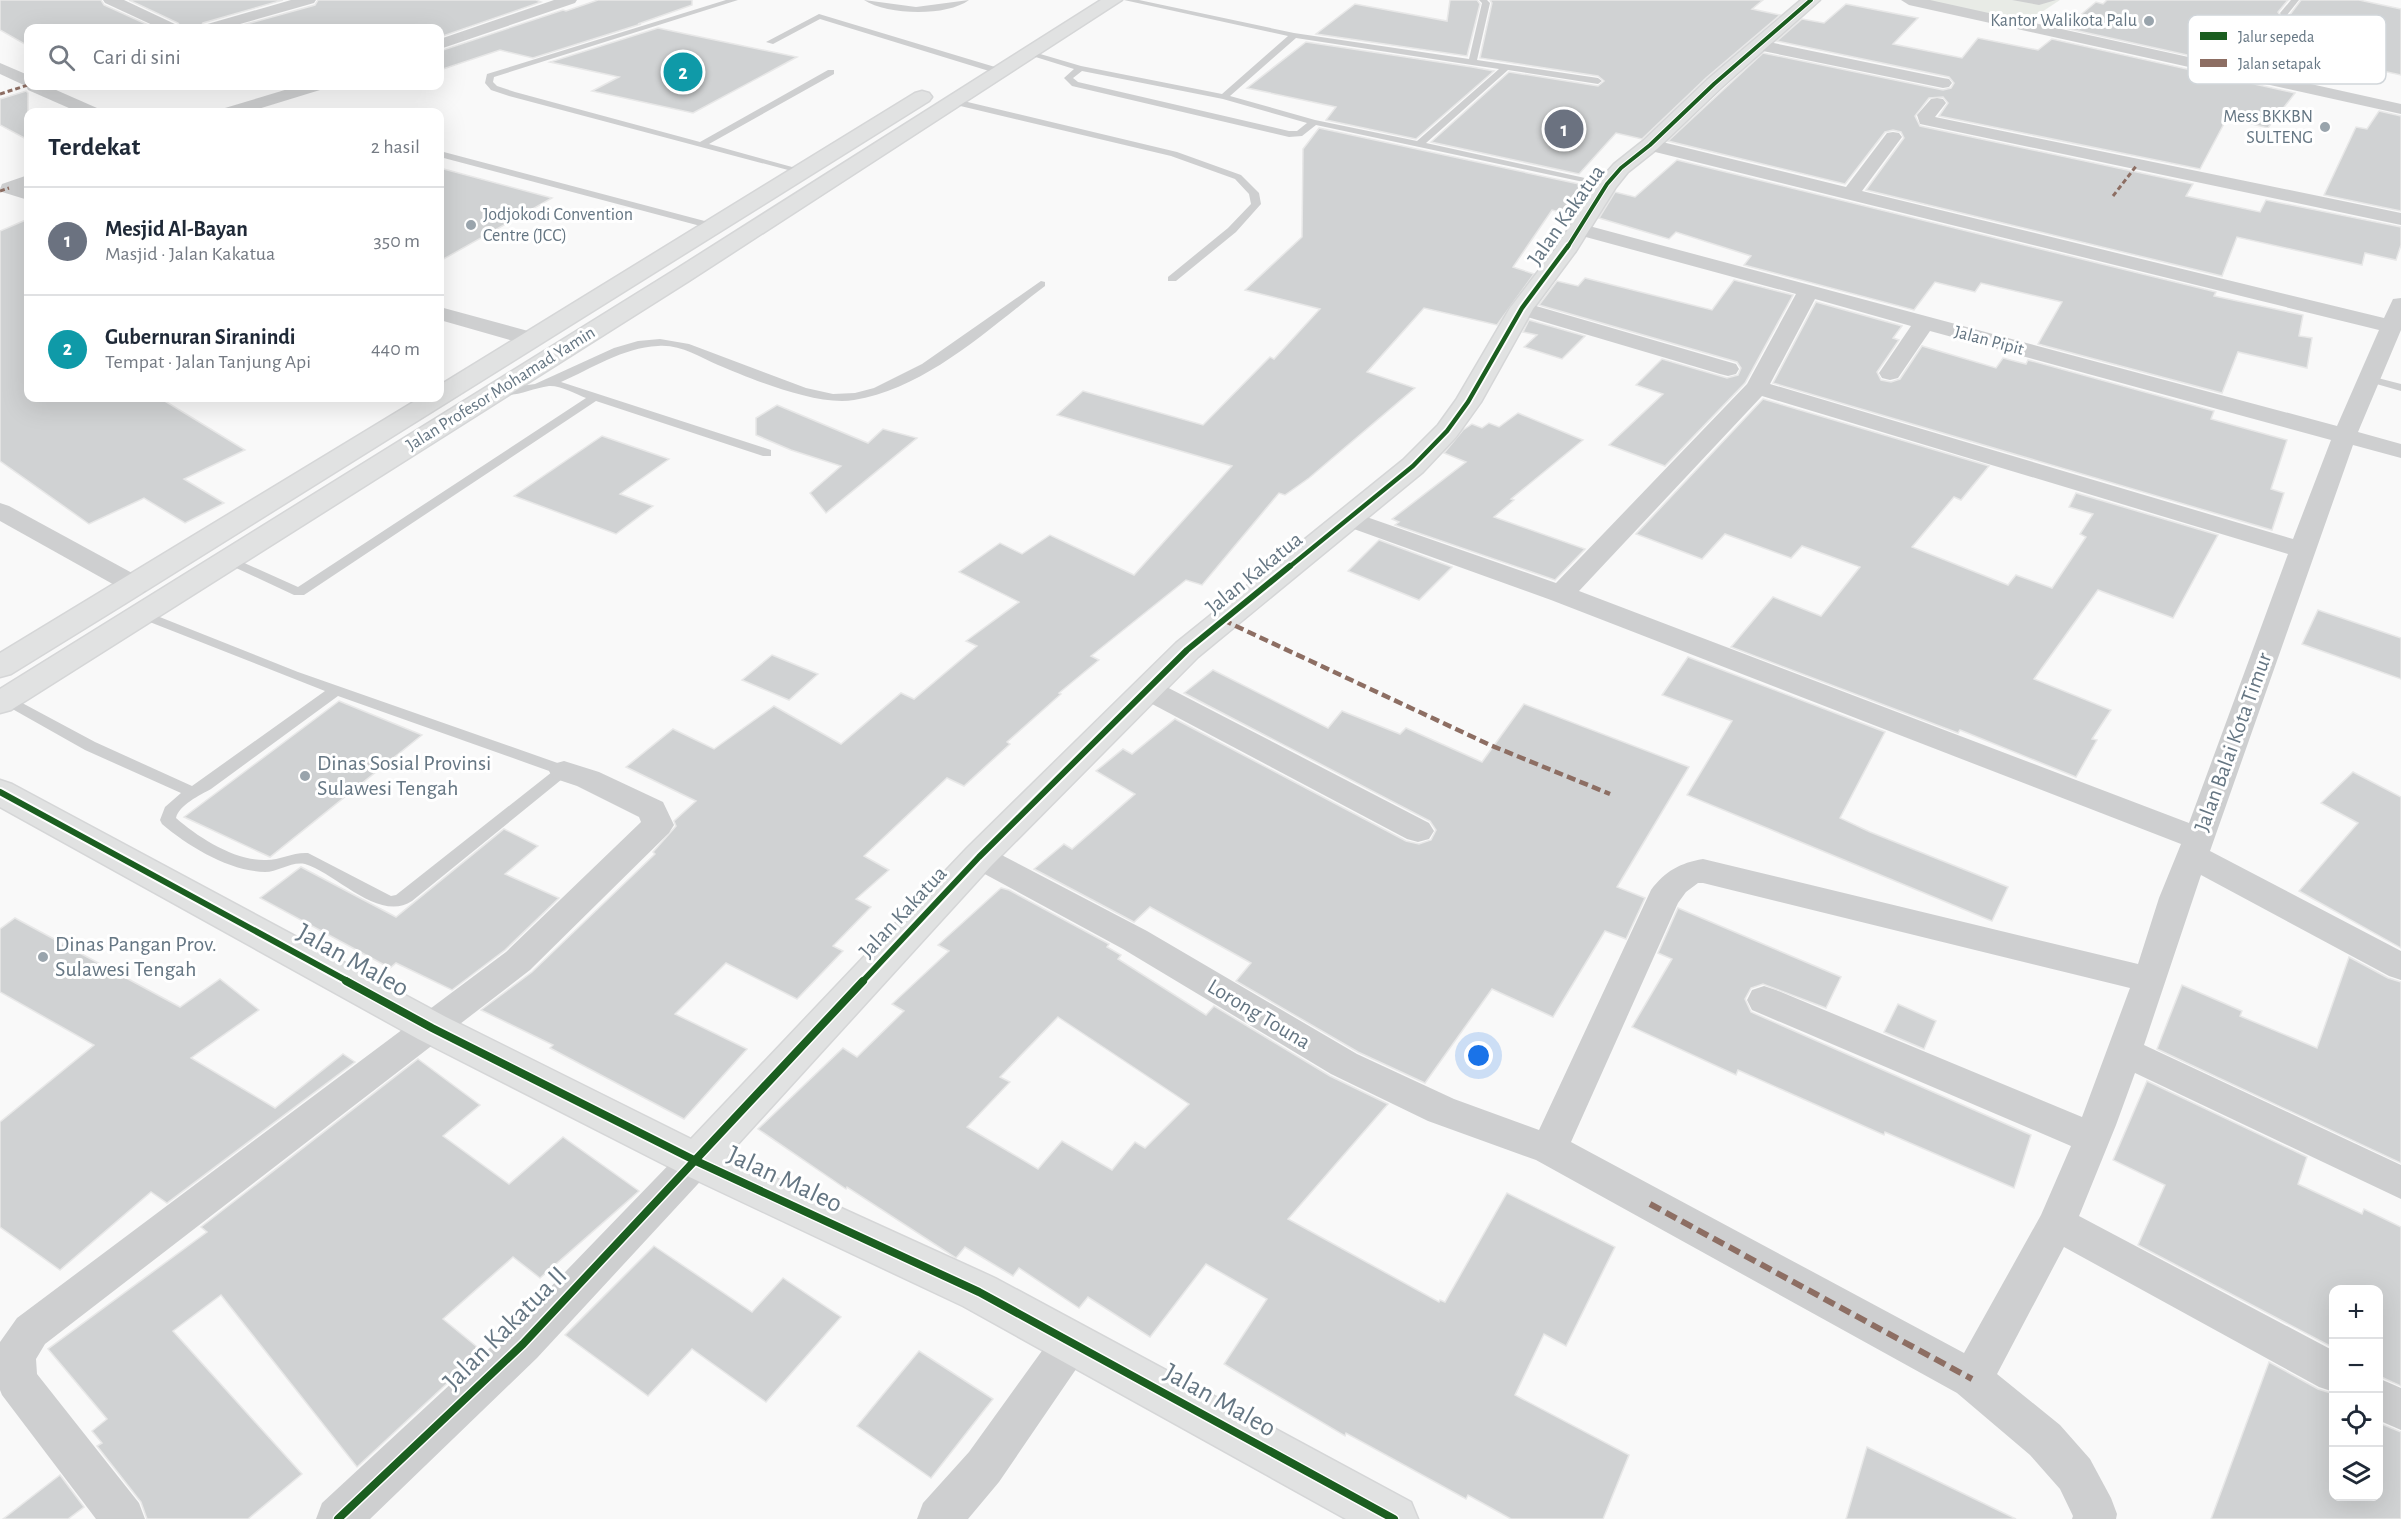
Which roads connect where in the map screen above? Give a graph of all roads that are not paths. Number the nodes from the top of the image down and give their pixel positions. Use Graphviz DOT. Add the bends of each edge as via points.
graph roads {
  1 [pos="111,0"];
  2 [pos="308,0"];
  3 [pos="569,0"];
  4 [pos="734,0"];
  5 [pos="868,0"];
  6 [pos="965,0"];
  7 [pos="1080,0"];
  8 [pos="1113,0"];
  9 [pos="1128,0"];
  10 [pos="1483,0"];
  11 [pos="1811,0"];
  12 [pos="1909,0"];
  13 [pos="2016,0"];
  14 [pos="2052,0"];
  15 [pos="2295,0"];
  16 [pos="2284,13"];
  17 [pos="162,24"];
  18 [pos="224,24"];
  19 [pos="1294,35"];
  20 [pos="770,42"];
  21 [pos="444,43"];
  22 [pos="1759,45"];
  23 [pos="1030,54"];
  24 [pos="1472,62"];
  25 [pos="2188,62"];
  26 [pos="974,66"];
  27 [pos="1506,67"];
  28 [pos="0,68"];
  29 [pos="1080,68"];
  30 [pos="831,72"];
  31 [pos="1002,72"];
  32 [pos="24,80"];
  33 [pos="1598,81"];
  34 [pos="1943,83"];
  35 [pos="2288,84"];
  36 [pos="44,90"];
  37 [pos="293,90"];
  38 [pos="1224,97"];
  39 [pos="955,102"];
  40 [pos="1937,103"];
  41 [pos="82,108"];
  42 [pos="242,108"];
  43 [pos="2401,109"];
  44 [pos="1314,122"];
  45 [pos="1893,137"];
  46 [pos="1420,143"];
  47 [pos="703,144"];
  48 [pos="1650,145"];
  49 [pos="444,155"];
  50 [pos="800,172"];
  51 [pos="833,179"];
  52 [pos="24,182"];
  53 [pos="1607,184"];
  54 [pos="24,193"];
  55 [pos="1851,194"];
  56 [pos="2401,219"];
  57 [pos="712,226"];
  58 [pos="1578,229"];
  59 [pos="1172,279"];
  60 [pos="1041,284"];
  61 [pos="1808,292"];
  62 [pos="1522,308"];
  63 [pos="444,314"];
  64 [pos="2396,315"];
  65 [pos="1923,324"];
  66 [pos="531,339"];
  67 [pos="1728,369"];
  68 [pos="1890,373"];
  69 [pos="2370,378"];
  70 [pos="550,381"];
  71 [pos="1757,387"];
  72 [pos="2401,388"];
  73 [pos="496,392"];
  74 [pos="444,395"];
  75 [pos="596,396"];
  76 [pos="433,402"];
  77 [pos="2346,436"];
  78 [pos="2401,451"];
  79 [pos="767,453"];
  80 [pos="0,511"];
  81 [pos="1349,519"];
  82 [pos="2302,550"];
  83 [pos="226,560"];
  84 [pos="136,586"];
  85 [pos="1561,594"];
  86 [pos="142,614"];
  87 [pos="0,667"];
  88 [pos="1147,689"];
  89 [pos="336,690"];
  90 [pos="3,702"];
  91 [pos="564,771"];
  92 [pos="0,792"];
  93 [pos="192,792"];
  94 [pos="1418,831"];
  95 [pos="2196,848"];
  96 [pos="979,857"];
  97 [pos="2401,968"];
  98 [pos="2150,980"];
  99 [pos="1764,1000"];
  100 [pos="432,1028"];
  101 [pos="2124,1052"];
  102 [pos="2092,1138"];
  103 [pos="1549,1149"];
  104 [pos="696,1161"];
  105 [pos="2401,1183"];
  106 [pos="2057,1223"];
  107 [pos="1071,1342"];
  108 [pos="2329,1370"];
  109 [pos="1972,1379"];
  110 [pos="2383,1400"];
  111 [pos="2401,1410"];
  112 [pos="123,1519"];
  113 [pos="338,1519"];
  114 [pos="939,1519"];
  115 [pos="1394,1519"];
  116 [pos="2094,1519"];
  1 -- 17 [label="street"];
  2 -- 18 [label="street"];
  3 -- 21 [label="street"];
  4 -- 47 [label="lane" via="490,76 489,83 494,88"];
  5 -- 6 [label="lane" via="894,8 916,9 950,6"];
  7 -- 26 [label="main road, Jalan Profesor Mohamad Yamin"];
  8 -- 23 [label="main road, Jalan Profesor Mohamad Yamin"];
  9 -- 19 [label="lane"];
  10 -- 24 [label="lane" via="1486,3"];
  11 -- 22 [label="main road, Jalan Kakatua"];
  12 -- 25 [label="street"];
  13 -- 14 [label="lane"];
  15 -- 16 [label="lane"];
  19 -- 24 [label="lane"];
  19 -- 38 [label="lane"];
  20 -- 26 [label="lane" via="819,16"];
  22 -- 34 [label="street"];
  22 -- 48 [label="main road, Jalan Kakatua"];
  23 -- 29 [label="lane"];
  23 -- 31 [label="main road, Jalan Profesor Mohamad Yamin"];
  24 -- 27 [label="lane"];
  26 -- 31 [label="lane"];
  26 -- 50 [label="main road, Jalan Profesor Mohamad Yamin"];
  27 -- 33 [label="lane"];
  27 -- 46 [label="lane"];
  28 -- 32 [label="street"];
  29 -- 38 [label="lane"];
  29 -- 44 [label="lane" via="1068,78 1075,84 1290,134 1299,134"];
  30 -- 47 [label="lane"];
  31 -- 39 [label="main road, Jalan Profesor Mohamad Yamin"];
  35 -- 43 [label="street"];
  36 -- 41 [label="street"];
  37 -- 42 [label="street"];
  38 -- 44 [label="lane"];
  39 -- 51 [label="main road, Jalan Profesor Mohamad Yamin"];
  39 -- 59 [label="lane" via="1174,154 1238,177 1254,193 1256,204 1232,230"];
  40 -- 56 [label="street" via="1926,114 1929,122"];
  44 -- 46 [label="lane"];
  45 -- 55 [label="street"];
  46 -- 53 [label="lane"];
  47 -- 50 [label="lane"];
  48 -- 53 [label="main road, Jalan Kakatua"];
  48 -- 55 [label="street"];
  49 -- 57 [label="lane"];
  50 -- 51 [label="main road"];
  50 -- 57 [label="main road, Jalan Profesor Mohamad Yamin"];
  51 -- 73 [label="main road, Jalan Profesor Mohamad Yamin"];
  52 -- 54 [label="street" via="9,188"];
  53 -- 58 [label="main road, Jalan Kakatua"];
  55 -- 64 [label="street"];
  57 -- 66 [label="main road, Jalan Profesor Mohamad Yamin"];
  58 -- 61 [label="street, Jalan Pipit"];
  58 -- 62 [label="main road, Jalan Kakatua"];
  60 -- 70 [label="lane" via="924,368 883,390 853,397 810,394 688,347 660,342 629,346"];
  61 -- 65 [label="street, Jalan Pipit"];
  61 -- 71 [label="street"];
  62 -- 67 [label="street"];
  62 -- 81 [label="main road, Jalan Kakatua" via="1479,385 1447,431 1413,466"];
  63 -- 66 [label="street"];
  64 -- 69 [label="street, Jalan Balai Kota Timur"];
  65 -- 68 [label="street"];
  65 -- 77 [label="street, Jalan Pipit"];
  66 -- 74 [label="main road, Jalan Profesor Mohamad Yamin"];
  69 -- 72 [label="lane"];
  69 -- 77 [label="street, Jalan Balai Kota Timur"];
  70 -- 73 [label="lane" via="533,390"];
  70 -- 75 [label="lane"];
  71 -- 82 [label="street"];
  71 -- 85 [label="street"];
  73 -- 83 [label="main road, Jalan Profesor Mohamad Yamin"];
  75 -- 79 [label="lane"];
  75 -- 83 [label="lane" via="299,592"];
  76 -- 84 [label="main road, Jalan Profesor Mohamad Yamin"];
  77 -- 78 [label="street, Jalan Pipit"];
  77 -- 82 [label="street, Jalan Balai Kota Timur"];
  80 -- 84 [label="street"];
  81 -- 85 [label="street"];
  81 -- 88 [label="main road, Jalan Kakatua" via="1187,650"];
  82 -- 95 [label="street, Jalan Balai Kota Timur"];
  83 -- 86 [label="main road, Jalan Profesor Mohamad Yamin"];
  84 -- 87 [label="main road, Jalan Profesor Mohamad Yamin"];
  85 -- 95 [label="street"];
  86 -- 89 [label="lane"];
  86 -- 90 [label="main road, Jalan Profesor Mohamad Yamin"];
  88 -- 94 [label="street"];
  88 -- 96 [label="main road, Jalan Kakatua"];
  89 -- 91 [label="lane"];
  89 -- 93 [label="lane"];
  90 -- 93 [label="lane"];
  91 -- 93 [label="lane" via="406,897 389,902 308,859 297,858 266,867 228,858 178,830 168,819 170,812"];
  91 -- 100 [label="street" via="652,810 658,825 518,961"];
  92 -- 100 [label="main road, Jalan Maleo"];
  95 -- 97 [label="street"];
  95 -- 98 [label="street, Jalan Balai Kota Timur" via="2175,898"];
  96 -- 103 [label="street, Lorong Touna" via="1135,940 1363,1073 1441,1110"];
  96 -- 104 [label="main road, Jalan Kakatua"];
  98 -- 101 [label="street, Jalan Balai Kota Timur"];
  98 -- 103 [label="street" via="1703,871 1687,873 1673,883 1663,899"];
  99 -- 102 [label="street"];
  100 -- 104 [label="main road, Jalan Maleo"];
  100 -- 112 [label="street" via="31,1331 15,1355 17,1381"];
  101 -- 102 [label="street, Jalan Balai Kota Timur"];
  101 -- 105 [label="street"];
  102 -- 106 [label="street, Jalan Balai Kota Timur"];
  103 -- 109 [label="street, Lorong Touna"];
  104 -- 107 [label="main road, Jalan Maleo" via="979,1292"];
  104 -- 113 [label="street, Jalan Kakatua II" via="523,1344"];
  106 -- 108 [label="street"];
  106 -- 109 [label="street, Jalan Balai Kota Timur"];
  107 -- 114 [label="street" via="984,1467"];
  107 -- 115 [label="main road, Jalan Maleo"];
  109 -- 116 [label="street, Lorong Touna" via="2045,1440 2075,1474"];
  110 -- 111 [label="street"];
}
